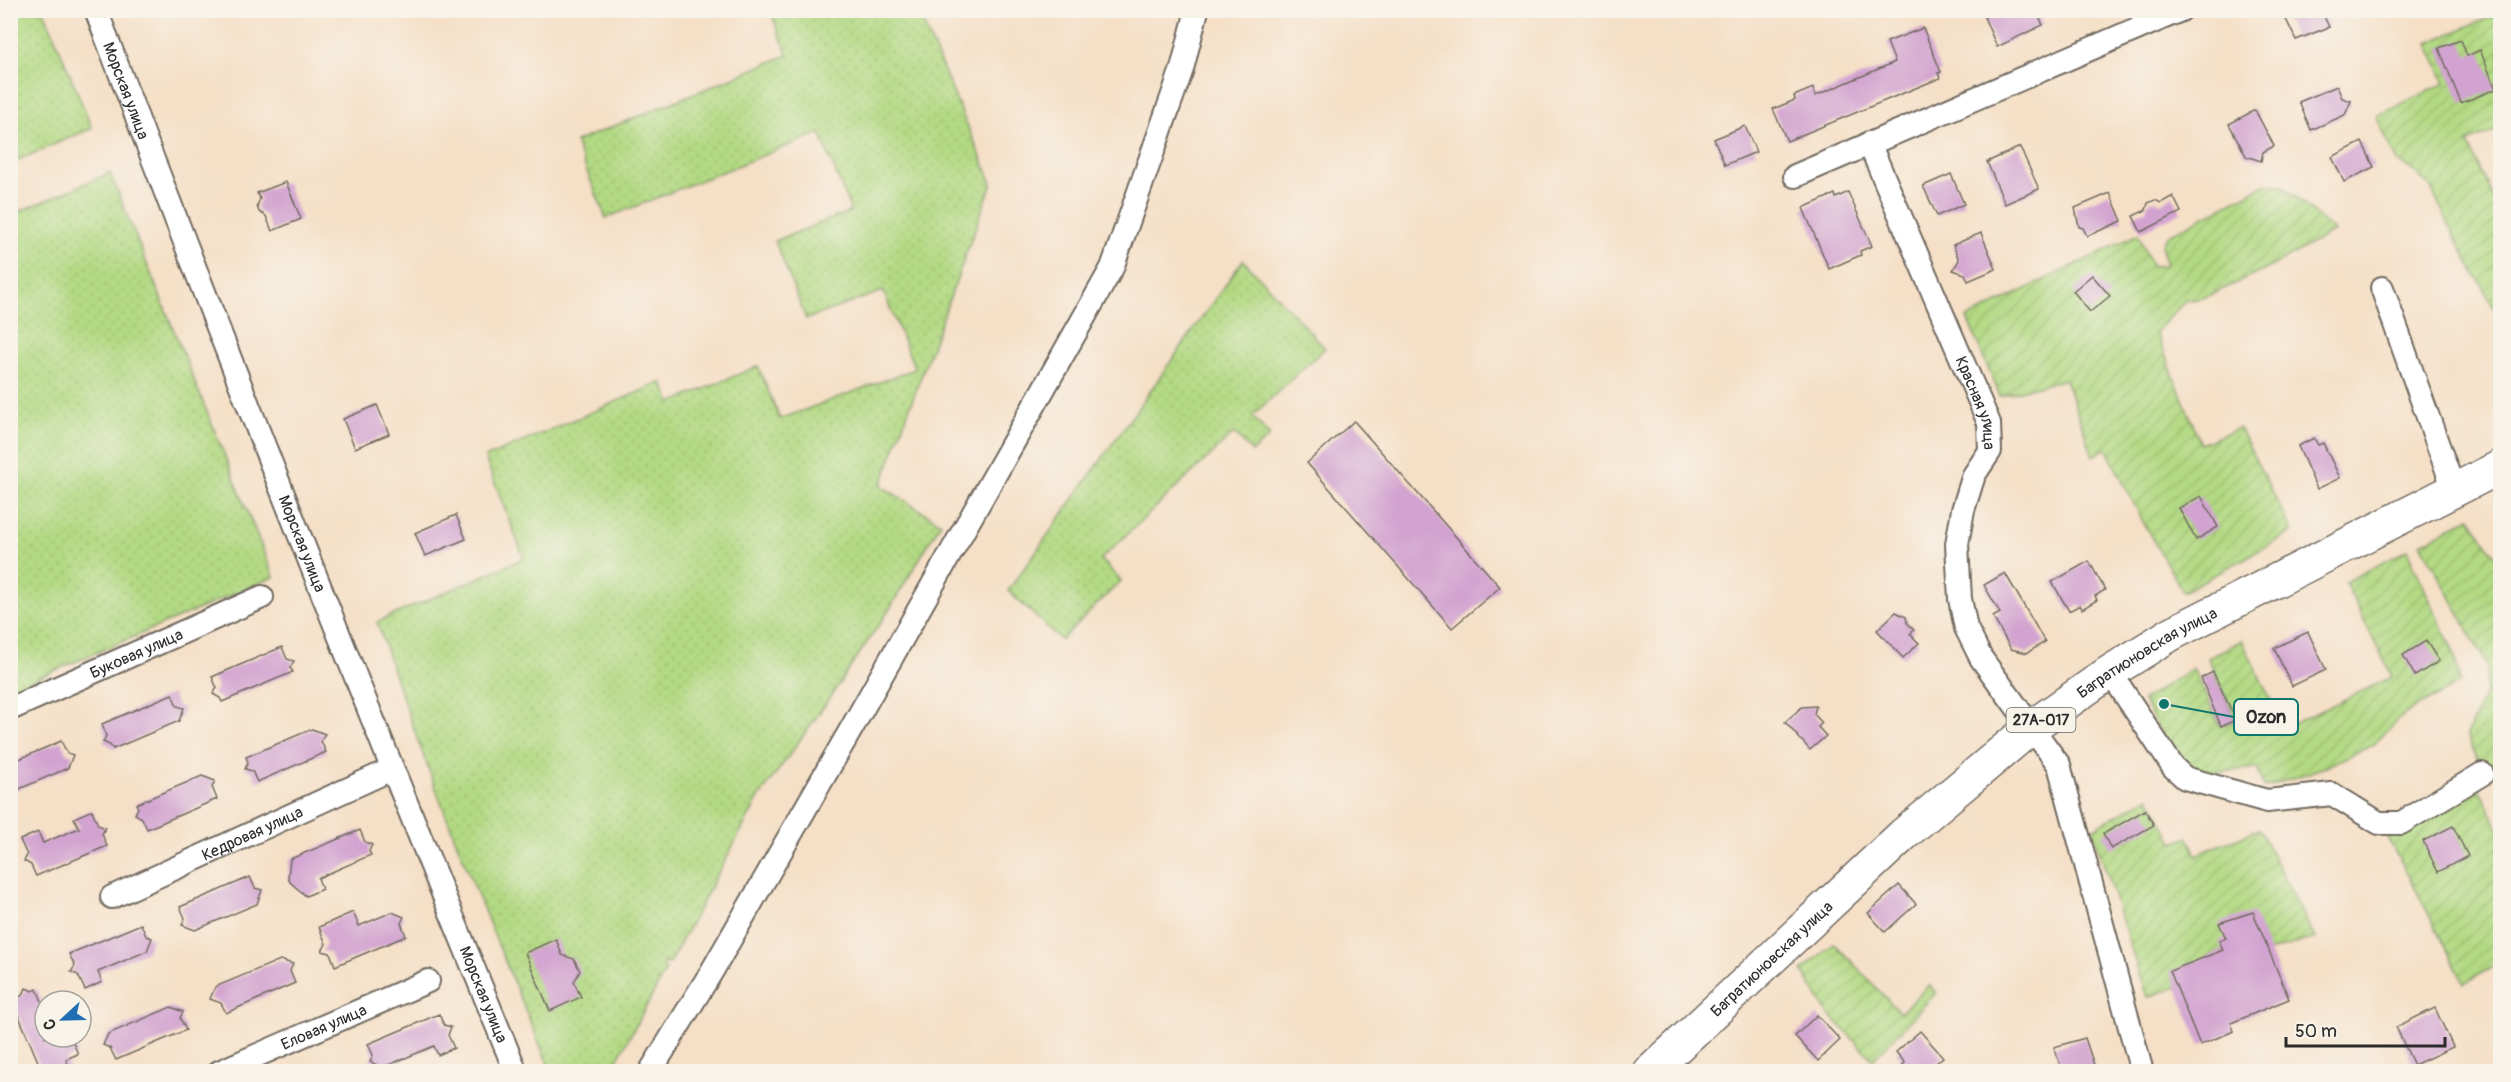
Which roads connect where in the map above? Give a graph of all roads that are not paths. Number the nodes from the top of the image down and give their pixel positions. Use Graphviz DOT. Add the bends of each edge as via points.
graph roads {
  1 [pos="96,10"];
  2 [pos="1197,10"];
  3 [pos="2181,10"];
  4 [pos="1869,143"];
  5 [pos="1795,176"];
  6 [pos="2382,288"];
  7 [pos="2500,467"];
  8 [pos="2454,490"];
  9 [pos="262,597"];
  10 [pos="2110,672"];
  11 [pos="10,709"];
  12 [pos="2033,726"];
  13 [pos="392,770"];
  14 [pos="2482,774"];
  15 [pos="112,897"];
  16 [pos="428,981"];
  17 [pos="219,1071"];
  18 [pos="516,1071"];
  19 [pos="650,1071"];
  20 [pos="1650,1071"];
  21 [pos="2142,1071"];
  1 -- 13 [label="street, Морская улица"];
  2 -- 19 [label="street" via="1182,69 1112,267 798,821"];
  3 -- 4 [label="street"];
  4 -- 5 [label="street"];
  4 -- 12 [label="street, Красная улица" via="1989,423 1990,452 1974,476 1957,544 1960,599 1966,628 1982,658"];
  6 -- 8 [label="street"];
  7 -- 8 [label="main road, Багратионовская улица / 27А-017"];
  8 -- 10 [label="main road, Багратионовская улица / 27А-017" via="2171,634"];
  9 -- 11 [label="street, Буковая улица"];
  10 -- 12 [label="main road, Багратионовская улица / 27А-017"];
  10 -- 14 [label="street" via="2173,767 2185,778 2267,801 2332,794 2379,823 2401,823"];
  12 -- 20 [label="main road, Багратионовская улица / 27А-017" via="1903,835"];
  12 -- 21 [label="street, Красная улица" via="2059,765"];
  13 -- 15 [label="street, Кедровая улица"];
  13 -- 18 [label="street, Морская улица"];
  16 -- 17 [label="street, Еловая улица"];
}
